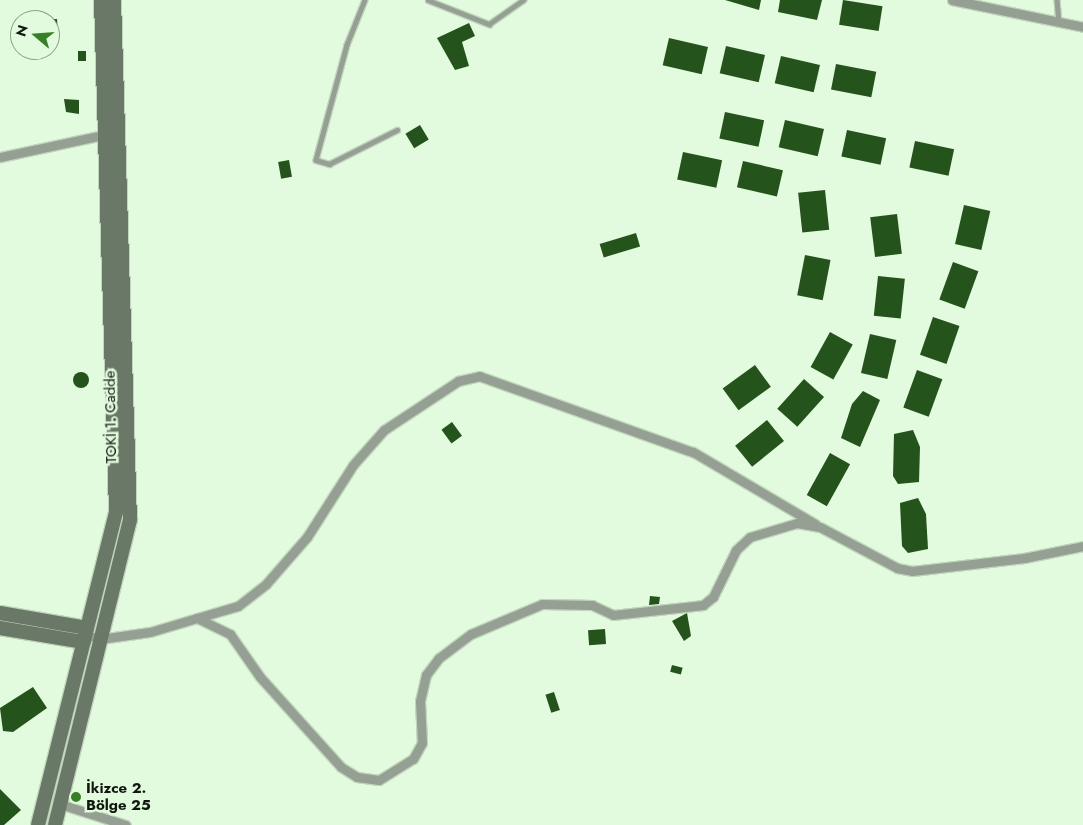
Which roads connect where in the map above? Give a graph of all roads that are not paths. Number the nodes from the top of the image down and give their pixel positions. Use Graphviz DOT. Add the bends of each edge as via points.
graph roads {
  1 [pos="101,0"];
  2 [pos="114,0"];
  3 [pos="364,0"];
  4 [pos="428,0"];
  5 [pos="523,0"];
  6 [pos="952,0"];
  7 [pos="1057,0"];
  8 [pos="1059,22"];
  9 [pos="1083,27"];
  10 [pos="397,130"];
  11 [pos="103,135"];
  12 [pos="0,157"];
  13 [pos="820,527"];
  14 [pos="1083,546"];
  15 [pos="0,613"];
  16 [pos="197,618"];
  17 [pos="0,628"];
  18 [pos="86,635"];
  19 [pos="100,639"];
  20 [pos="60,804"];
  21 [pos="38,825"];
  22 [pos="55,825"];
  23 [pos="126,825"];
  1 -- 11 [label="main road"];
  2 -- 19 [label="main road, TOKİ 1. Cadde" via="130,520"];
  3 -- 10 [label="lane" via="347,45 316,160 329,164"];
  4 -- 5 [label="lane" via="489,24"];
  6 -- 8 [label="street"];
  7 -- 8 [label="lane"];
  8 -- 9 [label="street"];
  11 -- 12 [label="street"];
  11 -- 18 [label="main road" via="116,512"];
  13 -- 14 [label="street" via="897,568 912,571 1008,561"];
  13 -- 16 [label="street" via="693,452 479,376 458,381 384,430 353,465 307,537 266,584 238,606"];
  13 -- 16 [label="street" via="796,523 750,537 736,550 713,597 704,605 613,616 592,605 560,601 542,604 471,634 439,658 426,675 420,701 422,743 413,759 379,780 357,777 341,767 260,677 230,634"];
  15 -- 18 [label="main road"];
  16 -- 19 [label="street" via="150,632"];
  17 -- 18 [label="main road"];
  18 -- 19 [label="street"];
  18 -- 21 [label="main road"];
  19 -- 20 [label="main road, TOKİ 1. Cadde"];
  20 -- 22 [label="main road, TOKİ 1. Cadde"];
  20 -- 23 [label="street"];
}
